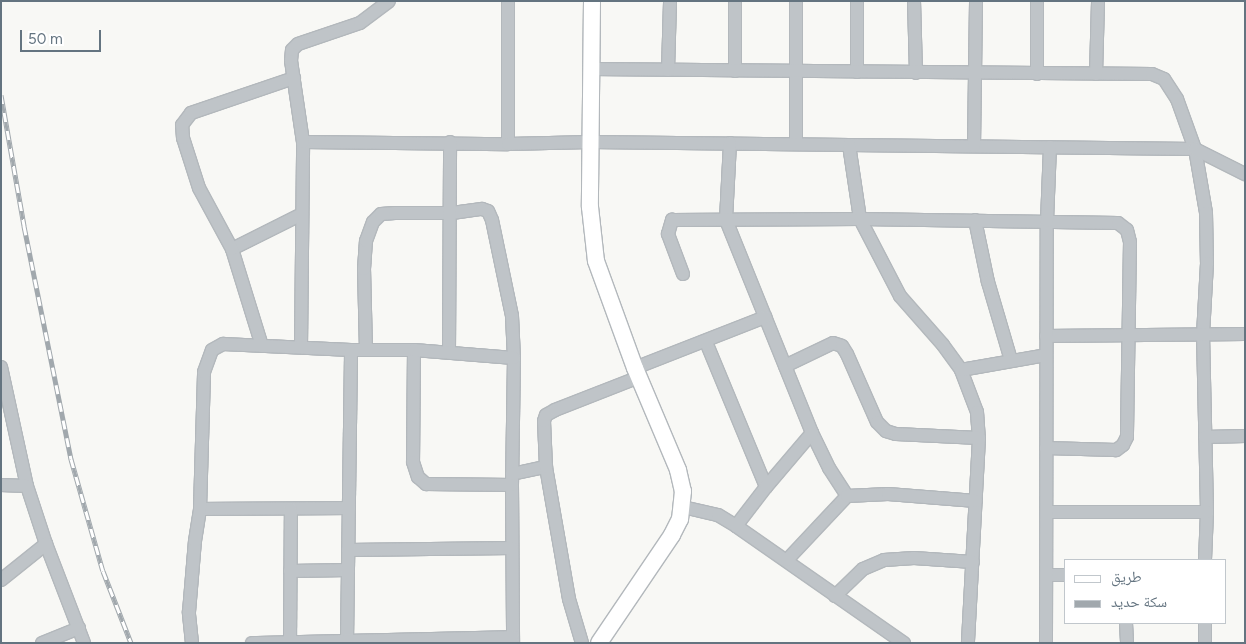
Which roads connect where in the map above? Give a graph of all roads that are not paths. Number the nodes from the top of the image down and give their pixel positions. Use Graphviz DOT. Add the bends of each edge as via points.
graph roads {
  1 [pos="389,1"];
  2 [pos="508,1"];
  3 [pos="592,1"];
  4 [pos="670,1"];
  5 [pos="735,1"];
  6 [pos="796,1"];
  7 [pos="856,1"];
  8 [pos="914,1"];
  9 [pos="976,1"];
  10 [pos="1037,1"];
  11 [pos="1098,1"];
  12 [pos="591,69"];
  13 [pos="668,70"];
  14 [pos="735,71"];
  15 [pos="796,71"];
  16 [pos="857,72"];
  17 [pos="916,73"];
  18 [pos="977,74"];
  19 [pos="1037,74"];
  20 [pos="1096,74"];
  21 [pos="294,78"];
  22 [pos="303,142"];
  23 [pos="450,142"];
  24 [pos="590,142"];
  25 [pos="730,143"];
  26 [pos="508,144"];
  27 [pos="796,144"];
  28 [pos="849,145"];
  29 [pos="974,146"];
  30 [pos="1050,147"];
  31 [pos="1195,149"];
  32 [pos="1245,174"];
  33 [pos="452,212"];
  34 [pos="302,214"];
  35 [pos="860,219"];
  36 [pos="726,220"];
  37 [pos="975,220"];
  38 [pos="1046,221"];
  39 [pos="232,249"];
  40 [pos="683,274"];
  41 [pos="765,317"];
  42 [pos="1129,334"];
  43 [pos="1203,334"];
  44 [pos="1245,334"];
  45 [pos="1046,336"];
  46 [pos="706,342"];
  47 [pos="262,346"];
  48 [pos="301,347"];
  49 [pos="351,350"];
  50 [pos="366,350"];
  51 [pos="414,350"];
  52 [pos="450,352"];
  53 [pos="1046,355"];
  54 [pos="514,358"];
  55 [pos="1011,360"];
  56 [pos="1,366"];
  57 [pos="785,366"];
  58 [pos="961,370"];
  59 [pos="637,372"];
  60 [pos="812,433"];
  61 [pos="1245,436"];
  62 [pos="1205,437"];
  63 [pos="979,438"];
  64 [pos="1046,448"];
  65 [pos="546,467"];
  66 [pos="512,479"];
  67 [pos="1,485"];
  68 [pos="27,486"];
  69 [pos="766,487"];
  70 [pos="847,496"];
  71 [pos="976,501"];
  72 [pos="683,506"];
  73 [pos="349,508"];
  74 [pos="200,509"];
  75 [pos="291,509"];
  76 [pos="1048,512"];
  77 [pos="1206,512"];
  78 [pos="736,526"];
  79 [pos="46,544"];
  80 [pos="512,548"];
  81 [pos="348,550"];
  82 [pos="1205,559"];
  83 [pos="787,560"];
  84 [pos="972,562"];
  85 [pos="348,570"];
  86 [pos="290,571"];
  87 [pos="1047,575"];
  88 [pos="1064,575"];
  89 [pos="1,580"];
  90 [pos="835,596"];
  91 [pos="1126,624"];
  92 [pos="1205,624"];
  93 [pos="79,628"];
  94 [pos="513,640"];
  95 [pos="347,641"];
  96 [pos="419,641"];
  97 [pos="290,642"];
  98 [pos="42,643"];
  99 [pos="84,643"];
  100 [pos="192,643"];
  101 [pos="252,643"];
  102 [pos="582,643"];
  103 [pos="599,643"];
  104 [pos="904,643"];
  105 [pos="968,643"];
  106 [pos="1046,643"];
  107 [pos="1126,643"];
  108 [pos="1205,643"];
  1 -- 21 [label="street" via="360,23 298,44 292,50"];
  2 -- 26 [label="street"];
  3 -- 12 [label="main road"];
  4 -- 13 [label="street"];
  5 -- 14 [label="street"];
  6 -- 15 [label="street"];
  7 -- 16 [label="street"];
  8 -- 17 [label="street"];
  9 -- 18 [label="street"];
  10 -- 19 [label="street"];
  11 -- 20 [label="street"];
  12 -- 13 [label="street"];
  12 -- 24 [label="main road"];
  13 -- 14 [label="street"];
  14 -- 15 [label="street"];
  15 -- 16 [label="street"];
  15 -- 27 [label="street"];
  16 -- 17 [label="street"];
  17 -- 18 [label="street"];
  18 -- 19 [label="street"];
  18 -- 29 [label="street"];
  19 -- 20 [label="street"];
  20 -- 31 [label="street" via="1152,74 1164,79 1177,99"];
  21 -- 22 [label="street"];
  21 -- 39 [label="street" via="191,113 182,125 199,188"];
  22 -- 23 [label="street"];
  22 -- 34 [label="street"];
  23 -- 26 [label="street"];
  23 -- 33 [label="street"];
  24 -- 25 [label="street"];
  24 -- 26 [label="street"];
  24 -- 59 [label="main road" via="590,206 596,261"];
  25 -- 27 [label="street"];
  25 -- 36 [label="street"];
  27 -- 28 [label="street"];
  28 -- 29 [label="street"];
  28 -- 35 [label="street"];
  29 -- 30 [label="street"];
  30 -- 31 [label="street"];
  30 -- 38 [label="street"];
  31 -- 32 [label="street"];
  31 -- 43 [label="street" via="1206,213"];
  33 -- 50 [label="street" via="381,214 374,222 366,241 364,269"];
  33 -- 52 [label="street"];
  33 -- 54 [label="street" via="482,209 488,211 492,220 512,316"];
  34 -- 39 [label="street"];
  34 -- 48 [label="street"];
  35 -- 36 [label="street"];
  35 -- 37 [label="street"];
  35 -- 58 [label="street" via="900,296"];
  36 -- 40 [label="street" via="672,220 668,234"];
  36 -- 41 [label="street"];
  37 -- 38 [label="street"];
  37 -- 55 [label="street" via="988,282"];
  38 -- 42 [label="street" via="1118,223 1127,230 1130,242"];
  38 -- 45 [label="street"];
  39 -- 47 [label="street"];
  41 -- 46 [label="street"];
  41 -- 57 [label="street"];
  42 -- 43 [label="street"];
  42 -- 45 [label="street"];
  42 -- 64 [label="street" via="1127,437 1123,445 1116,450"];
  43 -- 44 [label="street"];
  43 -- 62 [label="street"];
  45 -- 53 [label="street"];
  46 -- 59 [label="street"];
  46 -- 69 [label="street"];
  47 -- 48 [label="street"];
  47 -- 74 [label="street" via="223,344 212,350 209,357 204,372"];
  48 -- 49 [label="street"];
  49 -- 50 [label="street"];
  49 -- 73 [label="street"];
  50 -- 51 [label="street"];
  51 -- 52 [label="street"];
  51 -- 66 [label="street" via="413,462 418,477 426,484"];
  52 -- 54 [label="street"];
  53 -- 55 [label="street"];
  53 -- 64 [label="street"];
  54 -- 66 [label="street"];
  55 -- 58 [label="street"];
  56 -- 68 [label="street"];
  57 -- 60 [label="street"];
  57 -- 63 [label="street" via="833,343 842,346 877,422 886,431"];
  58 -- 63 [label="street" via="977,412"];
  59 -- 65 [label="street" via="546,415 543,435"];
  59 -- 72 [label="main road" via="682,482"];
  60 -- 69 [label="street"];
  60 -- 70 [label="street"];
  61 -- 62 [label="street"];
  62 -- 77 [label="street"];
  63 -- 71 [label="street"];
  64 -- 76 [label="street"];
  65 -- 66 [label="street"];
  65 -- 102 [label="street" via="569,599"];
  66 -- 80 [label="street"];
  67 -- 68 [label="street"];
  68 -- 79 [label="street"];
  69 -- 78 [label="street"];
  70 -- 71 [label="street" via="888,494"];
  70 -- 83 [label="street"];
  71 -- 84 [label="street"];
  72 -- 78 [label="street" via="718,515"];
  72 -- 103 [label="main road" via="672,535"];
  73 -- 75 [label="street"];
  73 -- 81 [label="street"];
  74 -- 75 [label="street"];
  74 -- 100 [label="street" via="190,612"];
  75 -- 86 [label="street"];
  76 -- 77 [label="street"];
  76 -- 87 [label="street"];
  77 -- 82 [label="street"];
  78 -- 83 [label="street"];
  79 -- 89 [label="street"];
  79 -- 93 [label="street"];
  80 -- 81 [label="street"];
  80 -- 94 [label="street"];
  81 -- 85 [label="street"];
  83 -- 90 [label="street"];
  84 -- 90 [label="street" via="914,558 884,560 863,569"];
  84 -- 105 [label="street"];
  85 -- 86 [label="street"];
  85 -- 95 [label="street"];
  86 -- 97 [label="street"];
  87 -- 88 [label="street"];
  87 -- 106 [label="street"];
  90 -- 104 [label="street"];
  91 -- 107 [label="street"];
  92 -- 108 [label="street"];
  93 -- 98 [label="street"];
  93 -- 99 [label="street"];
  94 -- 96 [label="street"];
  95 -- 96 [label="street"];
  95 -- 97 [label="street"];
  97 -- 101 [label="street"];
}
